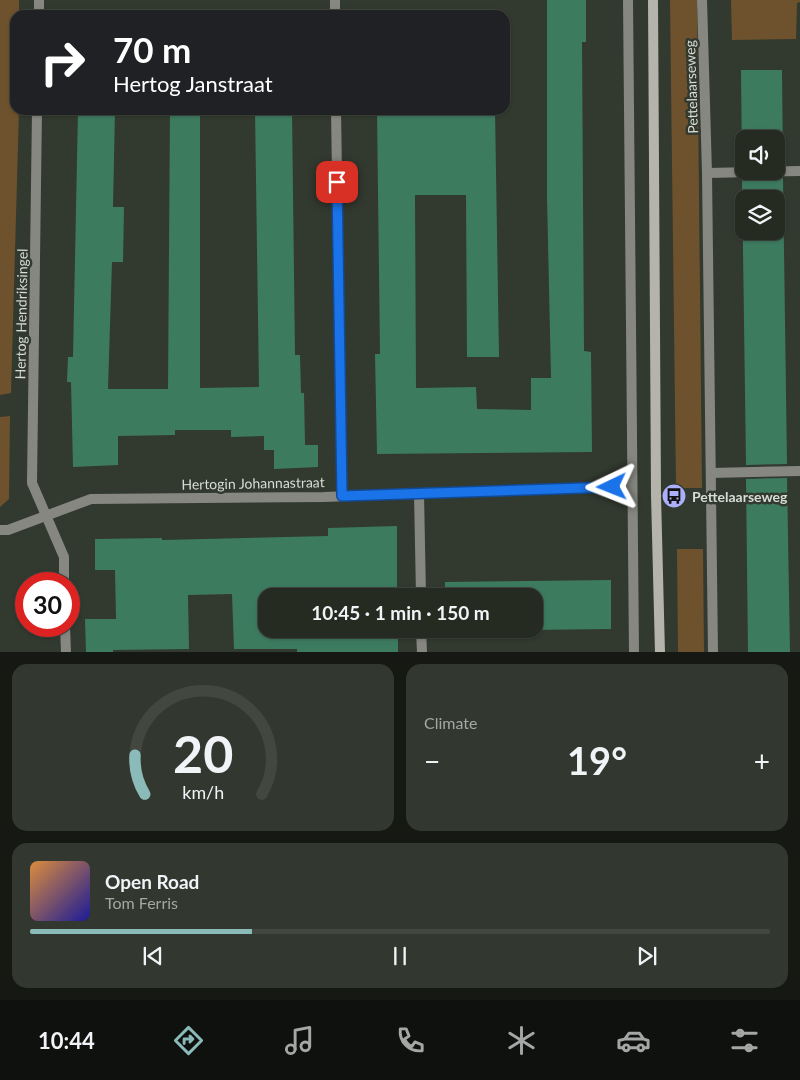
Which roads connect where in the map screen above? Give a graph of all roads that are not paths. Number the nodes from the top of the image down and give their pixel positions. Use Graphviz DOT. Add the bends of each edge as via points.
graph roads {
  1 [pos="628,0"];
  2 [pos="653,0"];
  3 [pos="702,0"];
  4 [pos="37,115"];
  5 [pos="336,115"];
  6 [pos="800,171"];
  7 [pos="707,172"];
  8 [pos="800,471"];
  9 [pos="711,473"];
  10 [pos="632,486"];
  11 [pos="419,493"];
  12 [pos="342,496"];
  13 [pos="46,516"];
  14 [pos="0,530"];
  15 [pos="64,572"];
  16 [pos="421,588"];
  17 [pos="65,637"];
  18 [pos="421,638"];
  19 [pos="66,652"];
  20 [pos="422,652"];
  21 [pos="634,652"];
  22 [pos="660,652"];
  23 [pos="713,652"];
  1 -- 10 [label="street"];
  2 -- 22 [label="street"];
  3 -- 7 [label="street, Pettelaarseweg"];
  4 -- 13 [label="street, Hertog Hendriksingel" via="32,483"];
  5 -- 12 [label="street"];
  6 -- 7 [label="street"];
  7 -- 9 [label="street, Pettelaarseweg"];
  8 -- 9 [label="street"];
  9 -- 23 [label="street, Pettelaarseweg"];
  10 -- 11 [label="street, Hertogin Johannastraat"];
  10 -- 21 [label="street"];
  11 -- 12 [label="street, Hertogin Johannastraat"];
  11 -- 16 [label="street"];
  12 -- 13 [label="street, Hertogin Johannastraat" via="91,499"];
  13 -- 14 [label="street, Hertogin Johannastraat"];
  13 -- 15 [label="street, Hertog Hendriksingel" via="64,558"];
  17 -- 19 [label="street"];
  18 -- 20 [label="street"];
}
